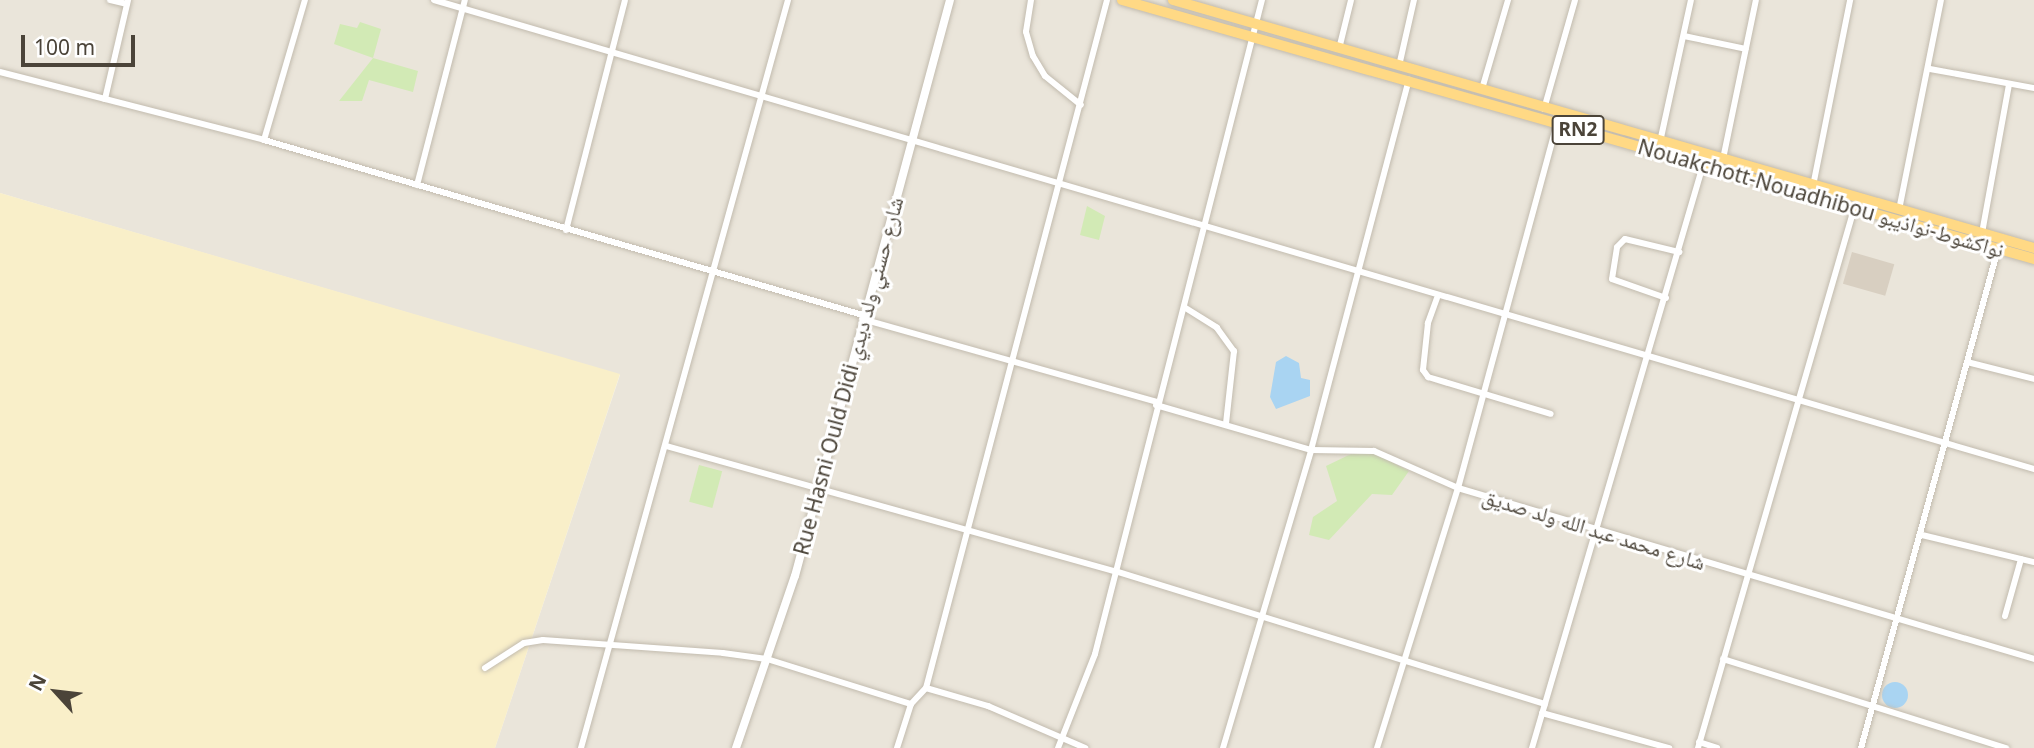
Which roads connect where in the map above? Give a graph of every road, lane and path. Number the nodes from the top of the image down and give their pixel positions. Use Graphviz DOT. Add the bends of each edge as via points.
graph roads {
  1 [pos="110,0"];
  2 [pos="305,0"];
  3 [pos="434,0"];
  4 [pos="466,0"];
  5 [pos="625,0"];
  6 [pos="788,0"];
  7 [pos="950,0"];
  8 [pos="1031,0"];
  9 [pos="1107,0"];
  10 [pos="1122,0"];
  11 [pos="1173,0"];
  12 [pos="1262,0"];
  13 [pos="1351,0"];
  14 [pos="1414,0"];
  15 [pos="1508,0"];
  16 [pos="1575,0"];
  17 [pos="1691,0"];
  18 [pos="1756,0"];
  19 [pos="1850,0"];
  20 [pos="1941,0"];
  21 [pos="128,2"];
  22 [pos="463,8"];
  23 [pos="1256,23"];
  24 [pos="1684,36"];
  25 [pos="1255,37"];
  26 [pos="1339,49"];
  27 [pos="1746,49"];
  28 [pos="611,56"];
  29 [pos="1399,66"];
  30 [pos="1930,69"];
  31 [pos="0,72"];
  32 [pos="1409,80"];
  33 [pos="2009,83"];
  34 [pos="2034,88"];
  35 [pos="1482,91"];
  36 [pos="105,99"];
  37 [pos="761,99"];
  38 [pos="1081,105"];
  39 [pos="1544,108"];
  40 [pos="1557,124"];
  41 [pos="264,139"];
  42 [pos="909,142"];
  43 [pos="1660,142"];
  44 [pos="1723,160"];
  45 [pos="1703,165"];
  46 [pos="417,185"];
  47 [pos="1060,185"];
  48 [pos="1813,186"];
  49 [pos="1854,209"];
  50 [pos="1899,210"];
  51 [pos="1207,227"];
  52 [pos="566,230"];
  53 [pos="1982,233"];
  54 [pos="1998,249"];
  55 [pos="2032,250"];
  56 [pos="1679,252"];
  57 [pos="716,273"];
  58 [pos="1359,273"];
  59 [pos="1437,298"];
  60 [pos="1666,298"];
  61 [pos="1184,307"];
  62 [pos="1505,314"];
  63 [pos="863,317"];
  64 [pos="1650,355"];
  65 [pos="1013,360"];
  66 [pos="1967,362"];
  67 [pos="2034,379"];
  68 [pos="1484,397"];
  69 [pos="1799,402"];
  70 [pos="1157,403"];
  71 [pos="1551,414"];
  72 [pos="1226,424"];
  73 [pos="1945,444"];
  74 [pos="666,446"];
  75 [pos="1311,450"];
  76 [pos="2034,469"];
  77 [pos="817,488"];
  78 [pos="1458,488"];
  79 [pos="1600,528"];
  80 [pos="968,530"];
  81 [pos="1922,535"];
  82 [pos="2021,559"];
  83 [pos="2034,562"];
  84 [pos="1115,571"];
  85 [pos="1748,575"];
  86 [pos="1263,616"];
  87 [pos="2005,616"];
  88 [pos="1898,619"];
  89 [pos="611,645"];
  90 [pos="767,659"];
  91 [pos="1402,659"];
  92 [pos="1723,659"];
  93 [pos="2034,659"];
  94 [pos="485,668"];
  95 [pos="926,688"];
  96 [pos="911,704"];
  97 [pos="1545,704"];
  98 [pos="1870,707"];
  99 [pos="1542,713"];
  100 [pos="1059,745"];
  101 [pos="1698,745"];
  102 [pos="581,748"];
  103 [pos="736,748"];
  104 [pos="897,748"];
  105 [pos="1085,748"];
  106 [pos="1223,748"];
  107 [pos="1377,748"];
  108 [pos="1532,748"];
  109 [pos="1668,748"];
  110 [pos="1717,748"];
  111 [pos="1861,748"];
  112 [pos="2006,748"];
  1 -- 21 [label="street"];
  2 -- 41 [label="street"];
  3 -- 22 [label="street"];
  4 -- 22 [label="street"];
  5 -- 28 [label="street"];
  6 -- 37 [label="street"];
  7 -- 42 [label="street, Rue Hasni Ould Didi شارع حسني ولد ديدي"];
  8 -- 38 [label="street" via="1026,32 1033,56 1045,76"];
  9 -- 38 [label="street"];
  10 -- 25 [label="highway, Nouakchott-Nouadhibou نواكشوط-نواذيبو / RN2"];
  11 -- 23 [label="highway, Nouakchott-Nouadhibou نواكشوط-نواذيبو / RN2"];
  12 -- 23 [label="street"];
  13 -- 26 [label="street"];
  14 -- 29 [label="street"];
  15 -- 35 [label="street"];
  16 -- 39 [label="street"];
  17 -- 24 [label="street"];
  18 -- 27 [label="street"];
  19 -- 48 [label="street"];
  20 -- 30 [label="street"];
  21 -- 36 [label="street"];
  22 -- 28 [label="street"];
  22 -- 46 [label="street"];
  23 -- 25 [label="street"];
  23 -- 26 [label="highway, Nouakchott-Nouadhibou نواكشوط-نواذيبو / RN2"];
  24 -- 27 [label="street"];
  24 -- 43 [label="street"];
  25 -- 32 [label="highway, Nouakchott-Nouadhibou نواكشوط-نواذيبو / RN2"];
  25 -- 51 [label="street"];
  26 -- 29 [label="highway, Nouakchott-Nouadhibou نواكشوط-نواذيبو / RN2"];
  27 -- 44 [label="street"];
  28 -- 37 [label="street"];
  28 -- 52 [label="street"];
  29 -- 35 [label="highway, Nouakchott-Nouadhibou نواكشوط-نواذيبو / RN2"];
  30 -- 33 [label="street"];
  30 -- 50 [label="street"];
  31 -- 36 [label="street, شارع محمد عبد الله ولد صديق"];
  32 -- 40 [label="highway, Nouakchott-Nouadhibou نواكشوط-نواذيبو / RN2"];
  32 -- 58 [label="street"];
  33 -- 34 [label="street"];
  33 -- 53 [label="street"];
  35 -- 39 [label="highway, Nouakchott-Nouadhibou نواكشوط-نواذيبو / RN2"];
  36 -- 41 [label="street, شارع محمد عبد الله ولد صديق"];
  37 -- 42 [label="street"];
  37 -- 57 [label="street"];
  38 -- 47 [label="street"];
  39 -- 43 [label="highway, Nouakchott-Nouadhibou نواكشوط-نواذيبو / RN2"];
  40 -- 45 [label="highway, Nouakchott-Nouadhibou نواكشوط-نواذيبو / RN2"];
  40 -- 62 [label="street"];
  41 -- 46 [label="street, شارع محمد عبد الله ولد صديق"];
  42 -- 47 [label="street"];
  42 -- 63 [label="street, Rue Hasni Ould Didi شارع حسني ولد ديدي"];
  43 -- 44 [label="highway, Nouakchott-Nouadhibou نواكشوط-نواذيبو / RN2"];
  44 -- 48 [label="highway, Nouakchott-Nouadhibou نواكشوط-نواذيبو / RN2"];
  45 -- 49 [label="highway, Nouakchott-Nouadhibou نواكشوط-نواذيبو / RN2"];
  45 -- 56 [label="street"];
  46 -- 52 [label="street, شارع محمد عبد الله ولد صديق"];
  47 -- 51 [label="street"];
  47 -- 65 [label="street"];
  48 -- 50 [label="highway, Nouakchott-Nouadhibou نواكشوط-نواذيبو / RN2"];
  49 -- 54 [label="highway, Nouakchott-Nouadhibou نواكشوط-نواذيبو / RN2"];
  49 -- 69 [label="street"];
  50 -- 53 [label="highway, Nouakchott-Nouadhibou نواكشوط-نواذيبو / RN2"];
  51 -- 58 [label="street"];
  51 -- 61 [label="street"];
  52 -- 57 [label="street, شارع محمد عبد الله ولد صديق"];
  53 -- 55 [label="highway, Nouakchott-Nouadhibou نواكشوط-نواذيبو / RN2"];
  54 -- 55 [label="highway, Nouakchott-Nouadhibou نواكشوط-نواذيبو / RN2"];
  54 -- 66 [label="street"];
  56 -- 60 [label="street"];
  56 -- 60 [label="street" via="1625,239 1617,247 1612,279"];
  57 -- 63 [label="street, شارع محمد عبد الله ولد صديق"];
  57 -- 74 [label="street"];
  58 -- 59 [label="street"];
  58 -- 75 [label="street"];
  59 -- 62 [label="street"];
  59 -- 68 [label="street" via="1423,370"];
  60 -- 64 [label="street"];
  61 -- 70 [label="street"];
  61 -- 72 [label="street" via="1217,328 1234,351"];
  62 -- 64 [label="street"];
  62 -- 68 [label="street"];
  63 -- 65 [label="street, شارع محمد عبد الله ولد صديق"];
  63 -- 77 [label="street, Rue Hasni Ould Didi شارع حسني ولد ديدي"];
  64 -- 69 [label="street"];
  64 -- 79 [label="street"];
  65 -- 70 [label="street, شارع محمد عبد الله ولد صديق"];
  65 -- 80 [label="street"];
  66 -- 67 [label="street"];
  66 -- 73 [label="street"];
  68 -- 71 [label="street"];
  68 -- 78 [label="street"];
  69 -- 73 [label="street"];
  69 -- 85 [label="street"];
  70 -- 72 [label="street, شارع محمد عبد الله ولد صديق"];
  70 -- 84 [label="street"];
  72 -- 75 [label="street, شارع محمد عبد الله ولد صديق"];
  73 -- 76 [label="street"];
  73 -- 81 [label="street"];
  74 -- 77 [label="street"];
  74 -- 89 [label="street"];
  75 -- 78 [label="street, شارع محمد عبد الله ولد صديق" via="1374,451"];
  75 -- 86 [label="street"];
  77 -- 80 [label="street"];
  77 -- 90 [label="street, Rue Hasni Ould Didi شارع حسني ولد ديدي"];
  78 -- 79 [label="street, شارع محمد عبد الله ولد صديق"];
  78 -- 91 [label="street"];
  79 -- 85 [label="street, شارع محمد عبد الله ولد صديق"];
  79 -- 97 [label="street"];
  80 -- 84 [label="street"];
  80 -- 95 [label="street"];
  81 -- 82 [label="street"];
  81 -- 88 [label="street"];
  82 -- 83 [label="street"];
  82 -- 87 [label="street"];
  84 -- 86 [label="street"];
  84 -- 100 [label="street" via="1084,689"];
  85 -- 88 [label="street, شارع محمد عبد الله ولد صديق"];
  85 -- 92 [label="street"];
  86 -- 91 [label="street"];
  86 -- 106 [label="street"];
  88 -- 93 [label="street, شارع محمد عبد الله ولد صديق"];
  88 -- 98 [label="street"];
  89 -- 90 [label="street"];
  89 -- 94 [label="street" via="524,643"];
  89 -- 102 [label="street"];
  90 -- 96 [label="street"];
  90 -- 103 [label="street, Rue Hasni Ould Didi شارع حسني ولد ديدي"];
  91 -- 97 [label="street"];
  91 -- 107 [label="street"];
  92 -- 98 [label="street"];
  92 -- 101 [label="street"];
  95 -- 96 [label="street"];
  95 -- 100 [label="street" via="988,706"];
  96 -- 104 [label="street"];
  97 -- 99 [label="street"];
  98 -- 111 [label="street"];
  98 -- 112 [label="street"];
  99 -- 108 [label="street"];
  99 -- 109 [label="street"];
  100 -- 105 [label="street"];
  101 -- 110 [label="street"];
}
